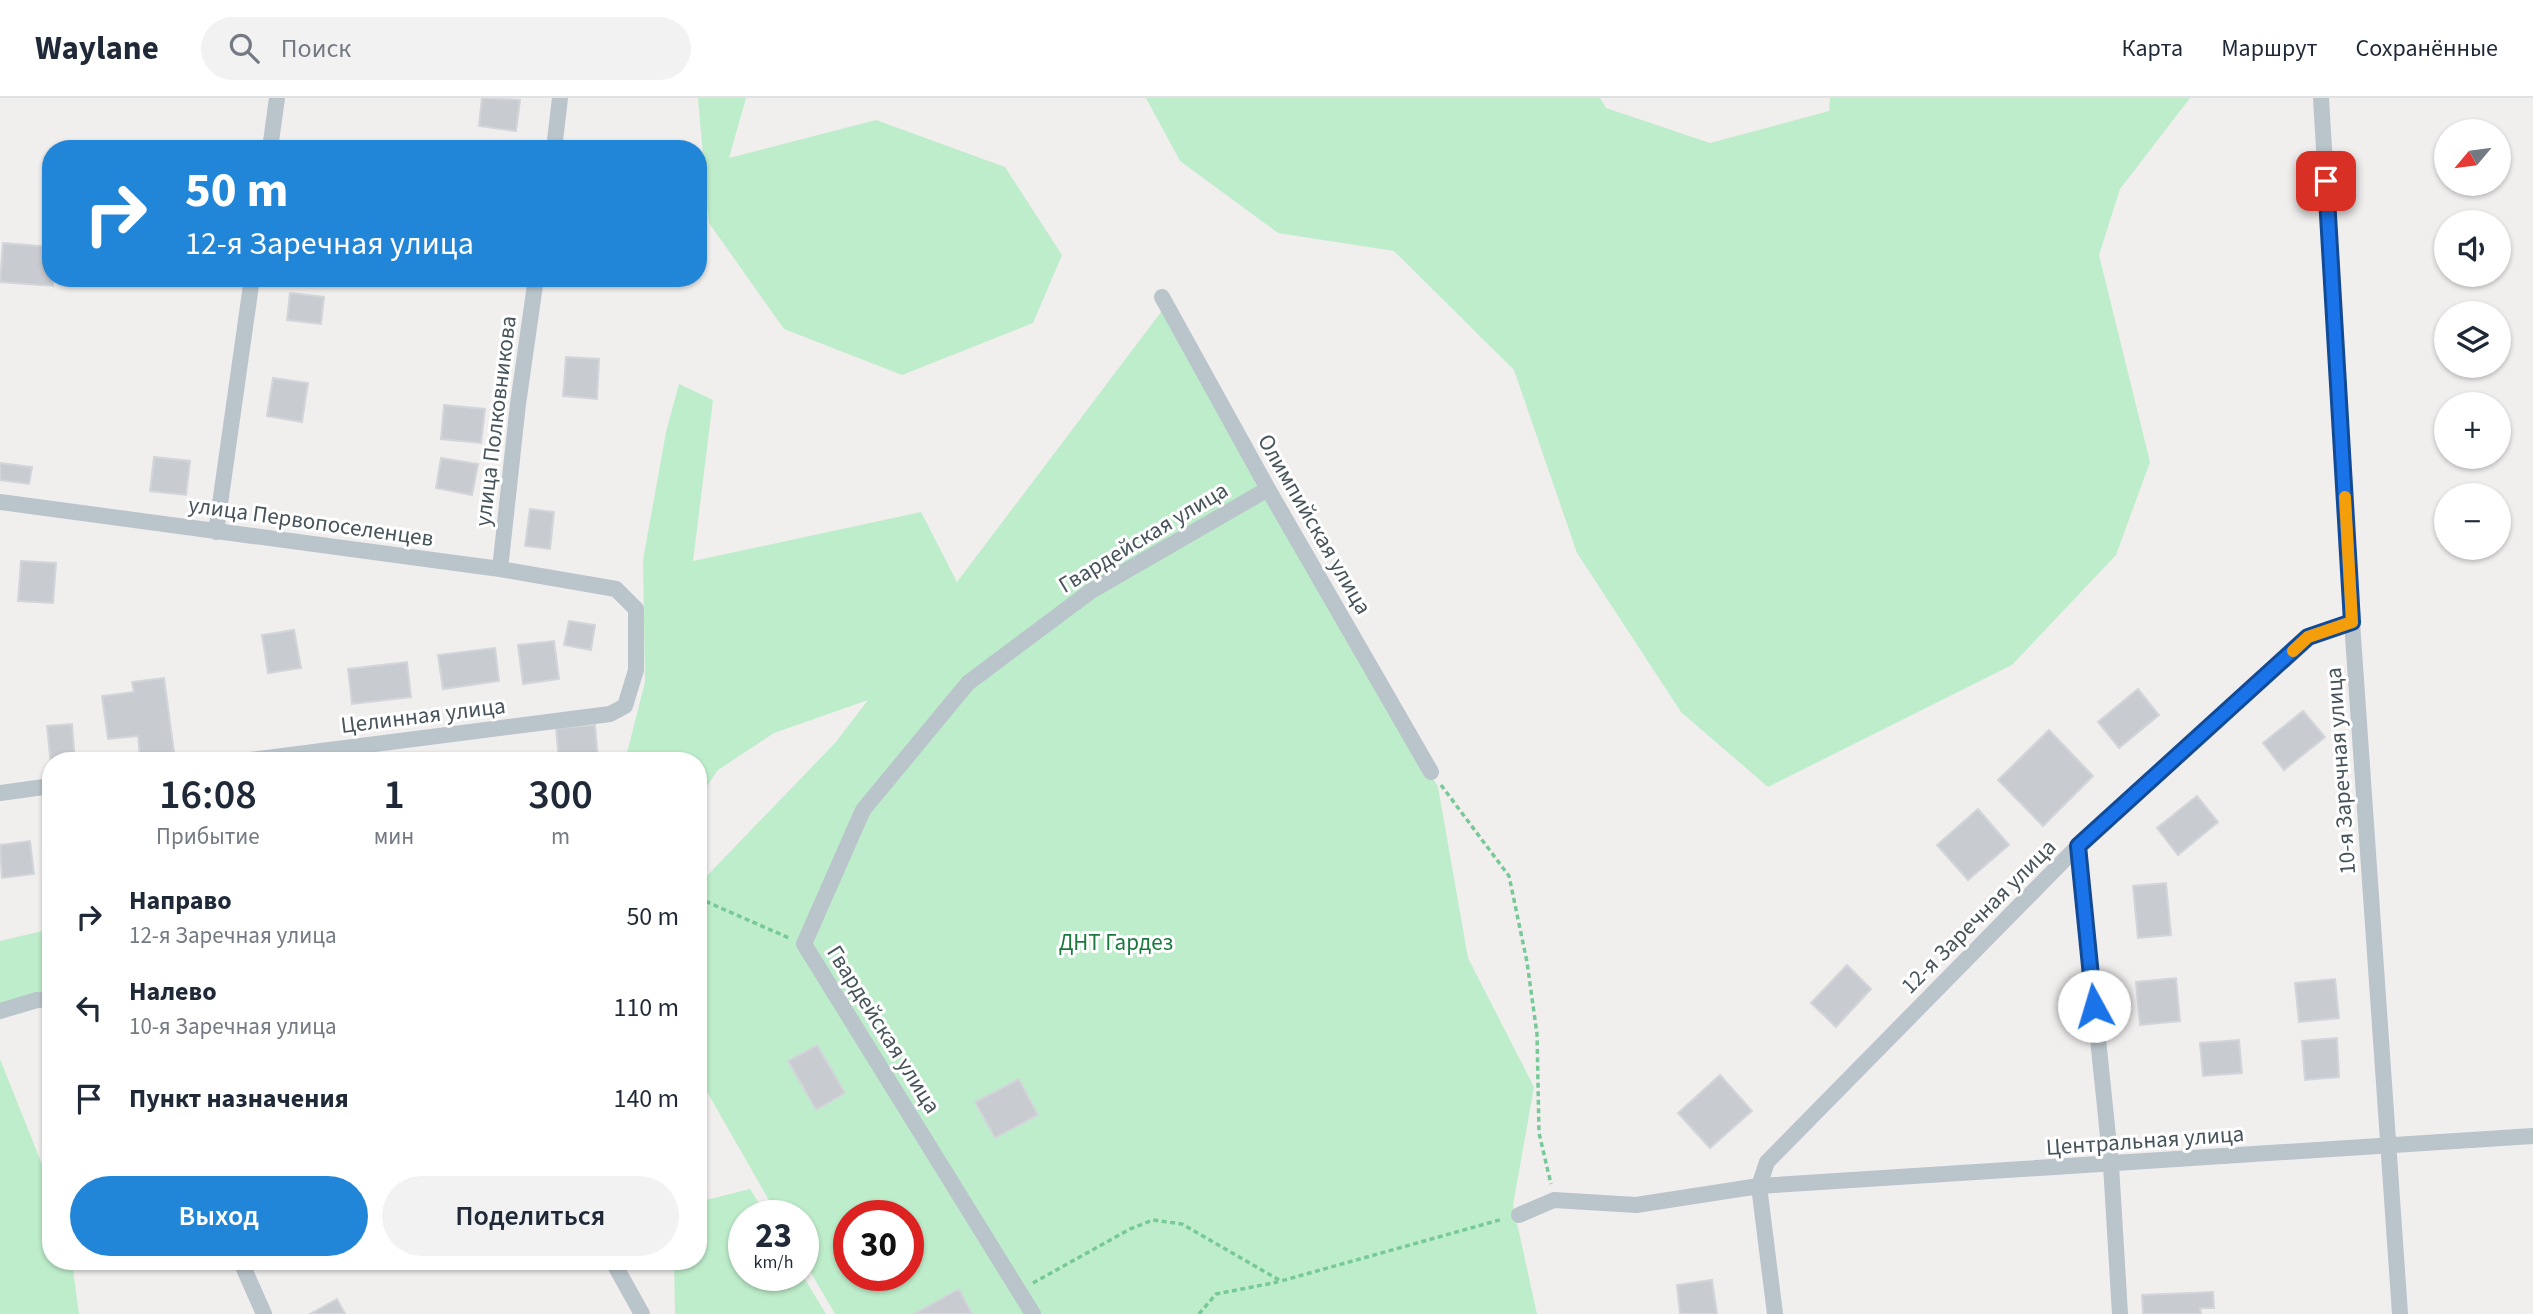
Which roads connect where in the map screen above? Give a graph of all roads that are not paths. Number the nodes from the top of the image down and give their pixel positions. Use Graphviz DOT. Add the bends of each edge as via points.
graph roads {
  1 [pos="277,98"];
  2 [pos="560,98"];
  3 [pos="2321,98"];
  4 [pos="272,140"];
  5 [pos="555,140"];
  6 [pos="251,287"];
  7 [pos="535,287"];
  8 [pos="1163,297"];
  9 [pos="1268,489"];
  10 [pos="0,502"];
  11 [pos="216,532"];
  12 [pos="500,569"];
  13 [pos="2352,622"];
  14 [pos="610,714"];
  15 [pos="312,752"];
  16 [pos="1431,772"];
  17 [pos="42,787"];
  18 [pos="0,793"];
  19 [pos="2078,846"];
  20 [pos="42,1000"];
  21 [pos="0,1011"];
  22 [pos="2533,1136"];
  23 [pos="2389,1147"];
  24 [pos="2111,1165"];
  25 [pos="1759,1186"];
  26 [pos="1519,1215"];
  27 [pos="245,1270"];
  28 [pos="617,1270"];
  29 [pos="264,1314"];
  30 [pos="642,1314"];
  31 [pos="1033,1314"];
  32 [pos="1775,1314"];
  33 [pos="2120,1314"];
  34 [pos="2400,1314"];
  1 -- 4 [label="street"];
  2 -- 5 [label="street"];
  3 -- 13 [label="street, 10-я Заречная улица"];
  6 -- 11 [label="street"];
  7 -- 12 [label="street, улица Полковникова"];
  8 -- 9 [label="street, Олимпийская улица"];
  9 -- 16 [label="street, Олимпийская улица"];
  9 -- 31 [label="street, Гвардейская улица" via="1091,591 968,683 863,810 804,944"];
  10 -- 11 [label="street, улица Первопоселенцев"];
  11 -- 12 [label="street, улица Первопоселенцев"];
  12 -- 14 [label="street, улица Первопоселенцев" via="616,589 636,609 636,670 625,706"];
  13 -- 19 [label="street, 12-я Заречная улица" via="2308,637"];
  13 -- 23 [label="street, 10-я Заречная улица"];
  14 -- 15 [label="street, Целинная улица"];
  17 -- 18 [label="street"];
  19 -- 24 [label="street"];
  19 -- 25 [label="street, 12-я Заречная улица" via="1767,1163"];
  20 -- 21 [label="street"];
  22 -- 23 [label="street, Центральная улица"];
  23 -- 24 [label="street, Центральная улица"];
  23 -- 34 [label="street, 10-я Заречная улица"];
  24 -- 25 [label="street, Центральная улица"];
  24 -- 33 [label="street"];
  25 -- 26 [label="street, Центральная улица" via="1636,1205 1554,1200"];
  25 -- 32 [label="street"];
  27 -- 29 [label="street"];
  28 -- 30 [label="street"];
}
